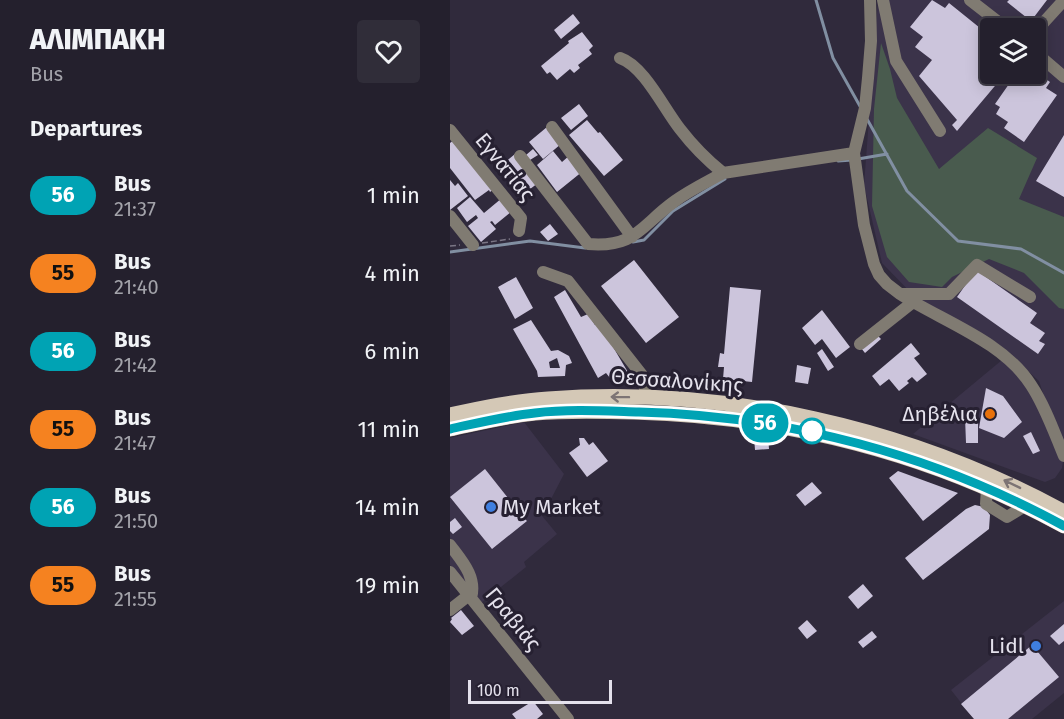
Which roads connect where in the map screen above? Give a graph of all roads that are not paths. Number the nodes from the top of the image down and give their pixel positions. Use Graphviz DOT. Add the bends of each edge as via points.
graph roads {
  1 [pos="870,0"];
  2 [pos="883,0"];
  3 [pos="970,0"];
  4 [pos="1064,0"];
  5 [pos="993,18"];
  6 [pos="1046,20"];
  7 [pos="620,58"];
  8 [pos="1046,61"];
  9 [pos="1064,77"];
  10 [pos="552,127"];
  11 [pos="450,130"];
  12 [pos="940,131"];
  13 [pos="854,153"];
  14 [pos="520,156"];
  15 [pos="723,173"];
  16 [pos="450,216"];
  17 [pos="519,231"];
  18 [pos="632,237"];
  19 [pos="473,245"];
  20 [pos="543,272"];
  21 [pos="900,294"];
  22 [pos="1030,297"];
  23 [pos="913,302"];
  24 [pos="860,344"];
  25 [pos="647,398"];
  26 [pos="450,415"];
  27 [pos="450,429"];
  28 [pos="1064,456"];
  29 [pos="1064,512"];
  30 [pos="1064,526"];
  31 [pos="450,545"];
  32 [pos="450,572"];
  33 [pos="470,597"];
  34 [pos="450,610"];
  35 [pos="566,718"];
  1 -- 13 [label="street" via="865,108"];
  2 -- 12 [label="street" via="896,61"];
  3 -- 5 [label="street"];
  4 -- 6 [label="street"];
  7 -- 15 [label="street" via="635,65 699,153"];
  8 -- 9 [label="street"];
  10 -- 18 [label="street"];
  11 -- 17 [label="street, Εγνατίας" via="521,218"];
  13 -- 15 [label="street"];
  13 -- 21 [label="street" via="874,264 886,284"];
  14 -- 18 [label="street" via="588,244 614,244"];
  15 -- 18 [label="street" via="675,201"];
  16 -- 19 [label="street"];
  20 -- 25 [label="street" via="568,280 642,375"];
  21 -- 22 [label="street" via="949,294 978,265"];
  21 -- 23 [label="street"];
  23 -- 24 [label="street"];
  23 -- 28 [label="street" via="992,347 1020,371 1037,395"];
  25 -- 26 [label="main road, Θεσσαλονίκης, one-way" via="547,399"];
  29 -- 25 [label="main road, Θεσσαλονίκης, one-way" via="963,463 857,428 722,403"];
  27 -- 30 [label="main road, Θεσσαλονίκης" via="559,412 669,413 780,425 909,458 987,488"];
  31 -- 33 [label="street" via="471,576"];
  32 -- 33 [label="street, Γραβιάς"];
  33 -- 34 [label="street"];
  33 -- 35 [label="street, Γραβιάς"];
}
